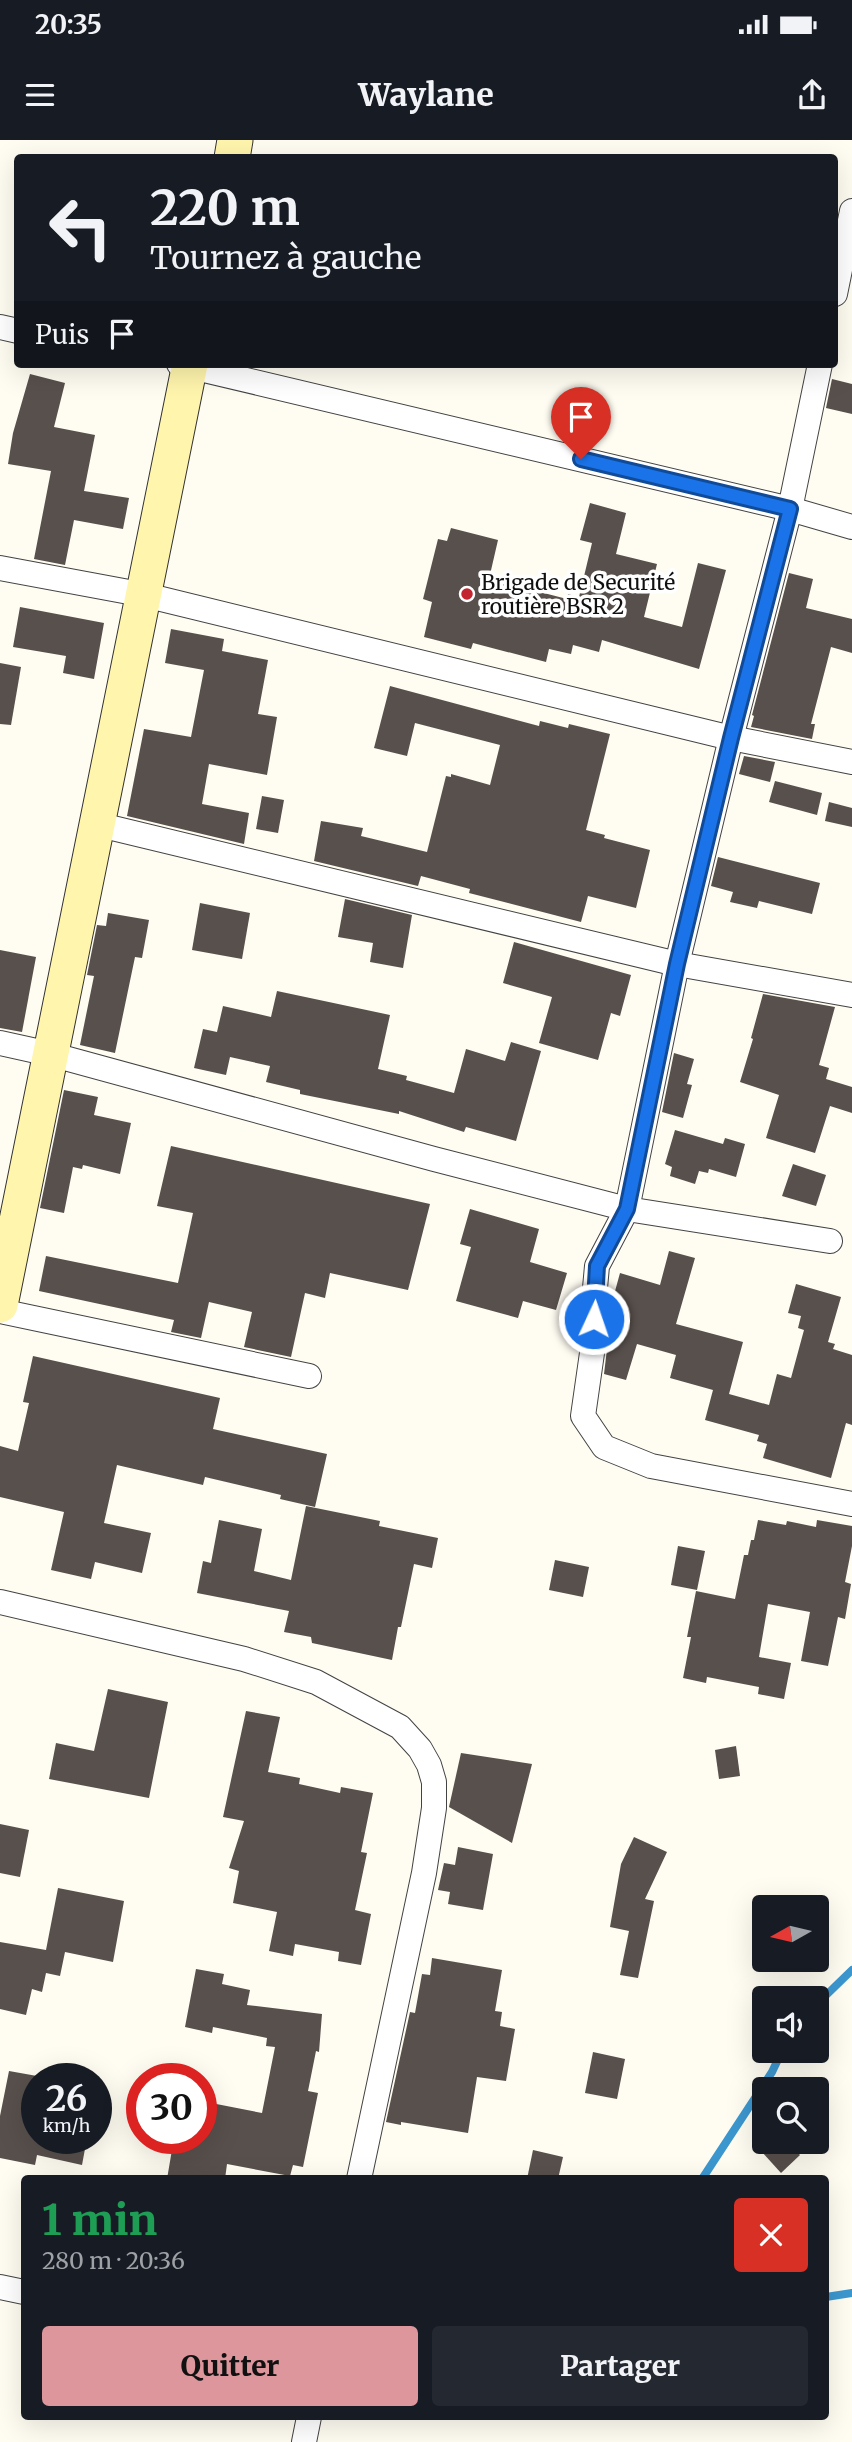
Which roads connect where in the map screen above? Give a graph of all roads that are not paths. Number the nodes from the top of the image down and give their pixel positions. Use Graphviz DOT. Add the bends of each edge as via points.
graph roads {
  1 [pos="852,211"];
  2 [pos="838,279"];
  3 [pos="185,368"];
  4 [pos="199,368"];
  5 [pos="819,368"];
  6 [pos="790,509"];
  7 [pos="852,527"];
  8 [pos="0,568"];
  9 [pos="145,595"];
  10 [pos="731,738"];
  11 [pos="852,762"];
  12 [pos="96,824"];
  13 [pos="677,964"];
  14 [pos="852,995"];
  15 [pos="0,1043"];
  16 [pos="50,1054"];
  17 [pos="627,1209"];
  18 [pos="830,1241"];
  19 [pos="0,1305"];
  20 [pos="0,1311"];
  21 [pos="309,1376"];
  22 [pos="852,1504"];
  23 [pos="0,1602"];
  24 [pos="360,2175"];
  25 [pos="0,2287"];
  26 [pos="21,2291"];
  27 [pos="308,2420"];
  28 [pos="304,2442"];
  1 -- 2 [label="street"];
  3 -- 9 [label="street"];
  4 -- 6 [label="street"];
  5 -- 6 [label="street"];
  6 -- 7 [label="street"];
  6 -- 10 [label="street"];
  8 -- 9 [label="street"];
  9 -- 10 [label="street"];
  9 -- 12 [label="street"];
  10 -- 11 [label="street"];
  10 -- 13 [label="street"];
  12 -- 13 [label="street"];
  12 -- 16 [label="street"];
  13 -- 14 [label="street"];
  13 -- 17 [label="street"];
  15 -- 16 [label="street"];
  16 -- 17 [label="street"];
  16 -- 19 [label="street"];
  17 -- 18 [label="street"];
  17 -- 22 [label="street" via="597,1266 594,1339 583,1416 604,1447 651,1466"];
  20 -- 21 [label="street"];
  23 -- 24 [label="street" via="244,1659 316,1682 400,1727 419,1749 434,1782 434,1808"];
  25 -- 26 [label="street"];
  27 -- 28 [label="street"];
}
